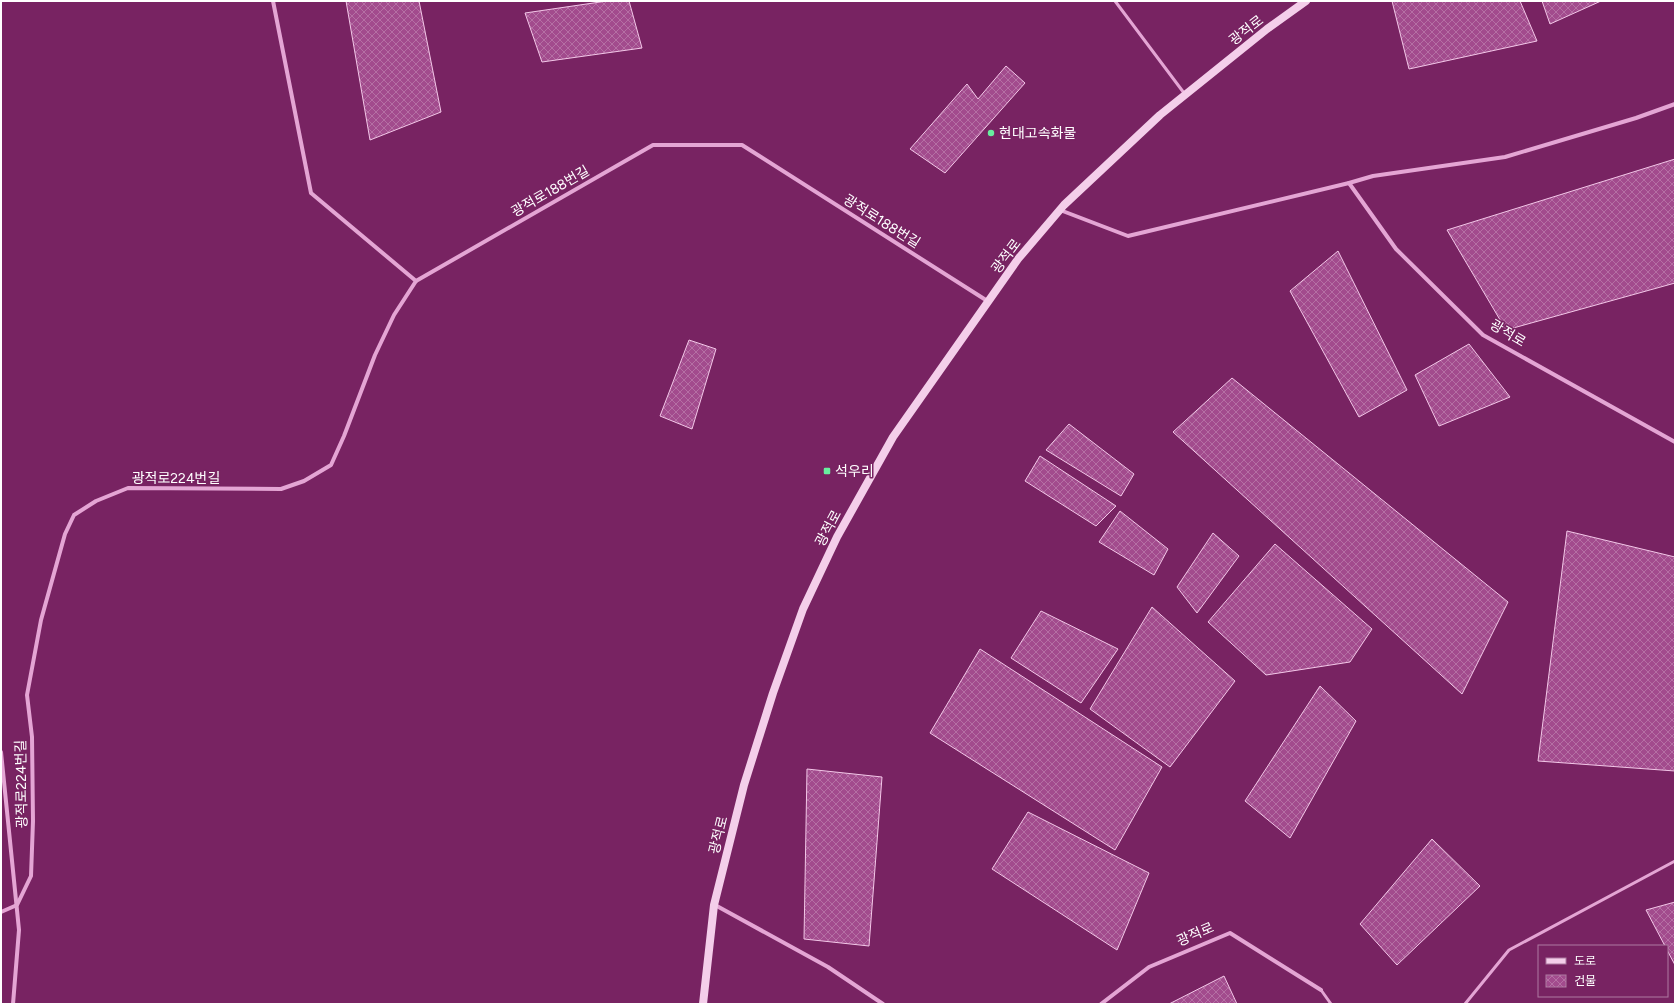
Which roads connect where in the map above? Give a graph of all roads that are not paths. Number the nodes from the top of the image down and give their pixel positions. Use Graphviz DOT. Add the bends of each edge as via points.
graph roads {
  1 [pos="273,1"];
  2 [pos="1115,1"];
  3 [pos="1306,1"];
  4 [pos="1186,95"];
  5 [pos="1675,104"];
  6 [pos="1349,183"];
  7 [pos="1060,210"];
  8 [pos="416,281"];
  9 [pos="989,302"];
  10 [pos="1675,442"];
  11 [pos="1,752"];
  12 [pos="1675,861"];
  13 [pos="17,905"];
  14 [pos="714,905"];
  15 [pos="1,912"];
  16 [pos="1321,990"];
  17 [pos="13,1004"];
  18 [pos="703,1004"];
  19 [pos="883,1004"];
  20 [pos="1101,1004"];
  21 [pos="1330,1004"];
  22 [pos="1465,1004"];
  1 -- 8 [label="street" via="311,193"];
  2 -- 4 [label="lane"];
  3 -- 4 [label="main road, 광적로" via="1267,29"];
  4 -- 7 [label="main road, 광적로" via="1160,115"];
  5 -- 6 [label="street" via="1505,157 1373,176"];
  6 -- 7 [label="street" via="1128,236"];
  6 -- 10 [label="street, 광적로" via="1396,249 1483,336"];
  7 -- 9 [label="main road, 광적로" via="1018,259"];
  8 -- 9 [label="street, 광적로188번길" via="653,145 742,146"];
  8 -- 13 [label="street, 광적로224번길" via="394,315 375,355 331,465 304,481 281,489 128,488 96,501 74,515 65,534 41,620 27,695 32,737 31,876"];
  9 -- 14 [label="main road, 광적로" via="893,437 837,537 803,608 744,785"];
  11 -- 13 [label="street"];
  12 -- 22 [label="lane" via="1509,950"];
  13 -- 15 [label="street"];
  13 -- 17 [label="street" via="19,930"];
  14 -- 18 [label="main road, 광적로"];
  14 -- 19 [label="street" via="828,967"];
  16 -- 20 [label="street, 광적로" via="1230,933 1149,967"];
  16 -- 21 [label="lane"];
}
